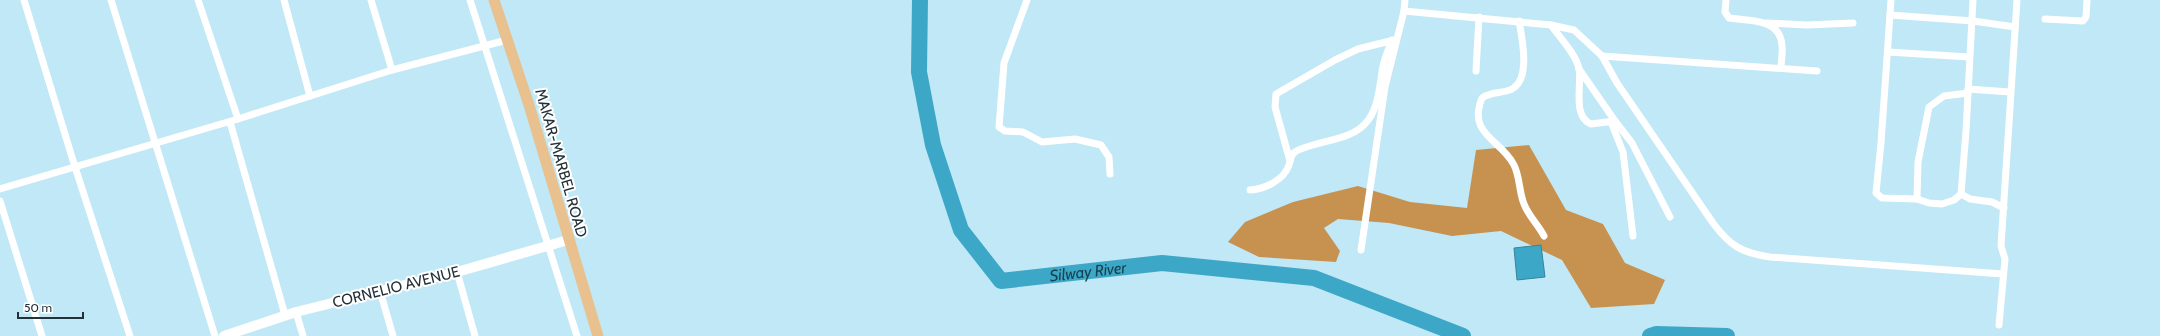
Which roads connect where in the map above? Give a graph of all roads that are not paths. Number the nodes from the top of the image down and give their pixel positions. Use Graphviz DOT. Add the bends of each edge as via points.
graph roads {
  1 [pos="24,0"];
  2 [pos="111,0"];
  3 [pos="198,0"];
  4 [pos="284,0"];
  5 [pos="370,0"];
  6 [pos="470,0"];
  7 [pos="494,0"];
  8 [pos="1027,0"];
  9 [pos="1405,0"];
  10 [pos="1726,0"];
  11 [pos="1891,0"];
  12 [pos="1973,0"];
  13 [pos="2017,0"];
  14 [pos="2087,0"];
  15 [pos="1404,11"];
  16 [pos="1890,15"];
  17 [pos="1479,17"];
  18 [pos="2045,19"];
  19 [pos="1519,21"];
  20 [pos="1973,21"];
  21 [pos="1853,23"];
  22 [pos="1767,24"];
  23 [pos="1551,25"];
  24 [pos="2015,27"];
  25 [pos="508,40"];
  26 [pos="1395,40"];
  27 [pos="484,46"];
  28 [pos="1888,52"];
  29 [pos="1602,56"];
  30 [pos="1969,57"];
  31 [pos="1781,68"];
  32 [pos="1579,69"];
  33 [pos="392,70"];
  34 [pos="1476,71"];
  35 [pos="1817,72"];
  36 [pos="1968,91"];
  37 [pos="2010,92"];
  38 [pos="310,96"];
  39 [pos="238,119"];
  40 [pos="230,122"];
  41 [pos="1613,122"];
  42 [pos="155,143"];
  43 [pos="1290,161"];
  44 [pos="75,167"];
  45 [pos="1110,174"];
  46 [pos="0,190"];
  47 [pos="1250,190"];
  48 [pos="1961,194"];
  49 [pos="1917,199"];
  50 [pos="0,201"];
  51 [pos="2004,208"];
  52 [pos="1670,217"];
  53 [pos="1544,236"];
  54 [pos="1633,236"];
  55 [pos="568,240"];
  56 [pos="549,245"];
  57 [pos="1361,250"];
  58 [pos="457,272"];
  59 [pos="2003,274"];
  60 [pos="380,291"];
  61 [pos="296,312"];
  62 [pos="285,315"];
  63 [pos="1999,325"];
  64 [pos="42,336"];
  65 [pos="130,336"];
  66 [pos="215,336"];
  67 [pos="224,336"];
  68 [pos="304,336"];
  69 [pos="393,336"];
  70 [pos="475,336"];
  71 [pos="577,336"];
  72 [pos="598,336"];
  1 -- 44 [label="street"];
  2 -- 42 [label="street"];
  3 -- 39 [label="street"];
  4 -- 38 [label="street"];
  5 -- 33 [label="street"];
  6 -- 27 [label="street"];
  7 -- 25 [label="main road, MAKAR-MARBEL ROAD"];
  8 -- 45 [label="street" via="1004,63 999,127 1005,131 1023,132 1042,142 1075,139 1101,145 1109,157"];
  9 -- 15 [label="street"];
  10 -- 22 [label="street" via="1725,12 1729,18"];
  11 -- 16 [label="street"];
  12 -- 20 [label="street"];
  13 -- 24 [label="street"];
  14 -- 18 [label="street" via="2086,16 2083,21"];
  15 -- 17 [label="street"];
  15 -- 26 [label="street"];
  16 -- 20 [label="street"];
  16 -- 28 [label="street"];
  17 -- 19 [label="street"];
  17 -- 34 [label="street"];
  19 -- 23 [label="street"];
  19 -- 53 [label="street" via="1524,64 1522,78 1511,90 1488,94 1482,98 1478,115 1485,134 1514,165 1524,204"];
  20 -- 24 [label="street"];
  20 -- 30 [label="street"];
  21 -- 22 [label="street"];
  22 -- 31 [label="street" via="1774,27 1780,36"];
  23 -- 29 [label="street" via="1574,30"];
  23 -- 32 [label="street"];
  24 -- 37 [label="street"];
  25 -- 27 [label="street"];
  25 -- 55 [label="main road, MAKAR-MARBEL ROAD"];
  26 -- 43 [label="street" via="1386,55 1370,119 1347,136 1298,150 1291,156"];
  26 -- 43 [label="street" via="1358,49 1276,94 1274,107"];
  26 -- 57 [label="street" via="1381,107"];
  27 -- 33 [label="street"];
  27 -- 56 [label="street"];
  28 -- 30 [label="street"];
  28 -- 49 [label="street" via="1876,193 1882,198"];
  29 -- 31 [label="street"];
  29 -- 59 [label="street" via="1617,83 1713,223 1729,242 1743,251 1770,257"];
  30 -- 36 [label="street"];
  31 -- 35 [label="street"];
  32 -- 41 [label="street"];
  32 -- 41 [label="street" via="1580,103 1584,118 1591,124"];
  33 -- 38 [label="street"];
  36 -- 37 [label="street"];
  36 -- 48 [label="street"];
  36 -- 49 [label="street" via="1944,96 1929,107 1918,162"];
  37 -- 51 [label="street"];
  38 -- 39 [label="street"];
  39 -- 40 [label="street"];
  40 -- 42 [label="street"];
  40 -- 62 [label="street"];
  41 -- 52 [label="street" via="1632,143"];
  41 -- 54 [label="street" via="1623,152"];
  42 -- 44 [label="street"];
  42 -- 66 [label="street"];
  43 -- 47 [label="street" via="1284,173 1274,183"];
  44 -- 46 [label="street"];
  44 -- 65 [label="street"];
  48 -- 49 [label="street" via="1946,203 1929,203"];
  48 -- 51 [label="street"];
  50 -- 64 [label="street"];
  51 -- 59 [label="street" via="2001,246 2005,259"];
  55 -- 56 [label="street, CORNELIO AVENUE"];
  55 -- 72 [label="main road, MAKAR-MARBEL ROAD"];
  56 -- 58 [label="street, CORNELIO AVENUE"];
  56 -- 71 [label="street"];
  58 -- 60 [label="street, CORNELIO AVENUE"];
  58 -- 70 [label="street"];
  59 -- 63 [label="street"];
  60 -- 61 [label="street, CORNELIO AVENUE"];
  60 -- 69 [label="street"];
  61 -- 62 [label="street, CORNELIO AVENUE"];
  61 -- 68 [label="street"];
  62 -- 67 [label="street, CORNELIO AVENUE"];
}
